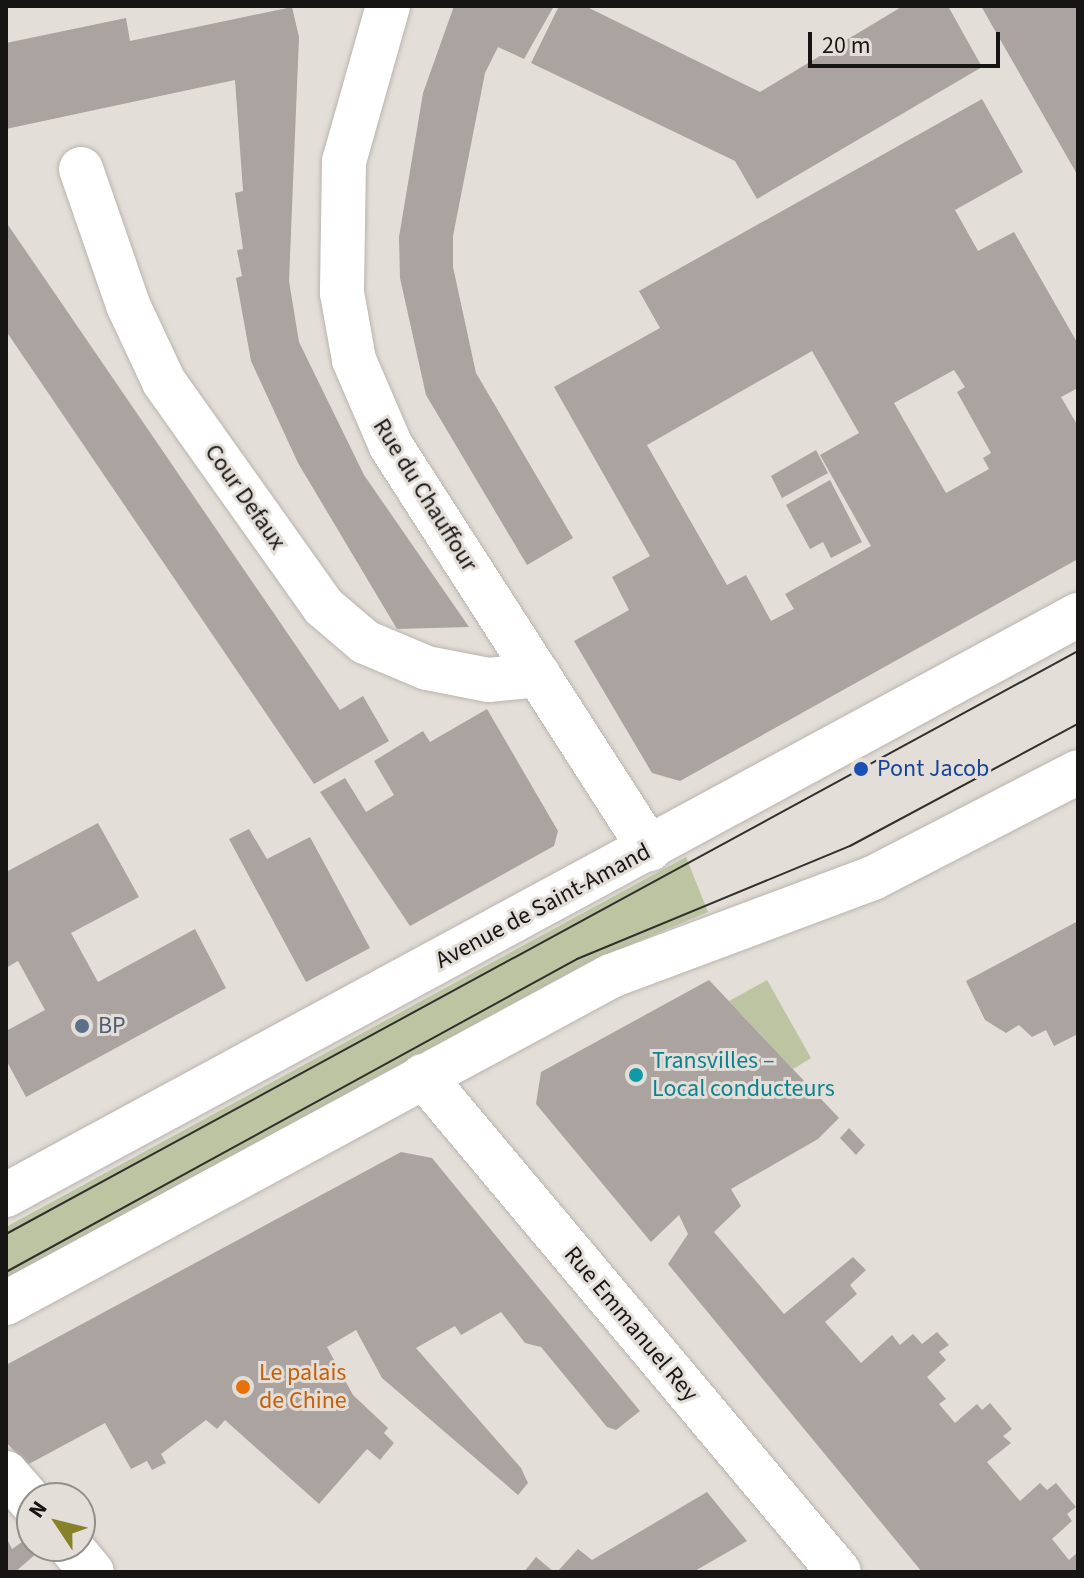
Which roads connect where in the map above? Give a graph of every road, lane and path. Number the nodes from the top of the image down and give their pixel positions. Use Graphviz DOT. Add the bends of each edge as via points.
graph roads {
  1 [pos="388,6"];
  2 [pos="81,169"];
  3 [pos="1078,615"];
  4 [pos="539,675"];
  5 [pos="1078,772"];
  6 [pos="650,849"];
  7 [pos="423,1076"];
  8 [pos="6,1195"];
  9 [pos="6,1303"];
  10 [pos="839,1572"];
  1 -- 4 [label="main road, Rue du Chauffour" via="344,161 345,322 376,420"];
  2 -- 4 [label="main road, Cour Defaux" via="128,305 164,382 324,607 365,642 427,668 488,680"];
  3 -- 6 [label="main road, Avenue de Saint-Amand"];
  4 -- 6 [label="main road, Rue du Chauffour"];
  5 -- 7 [label="main road" via="873,878 644,960"];
  6 -- 8 [label="main road, Avenue de Saint-Amand"];
  7 -- 9 [label="main road"];
  7 -- 10 [label="main road, Rue Emmanuel Rey"];
}
